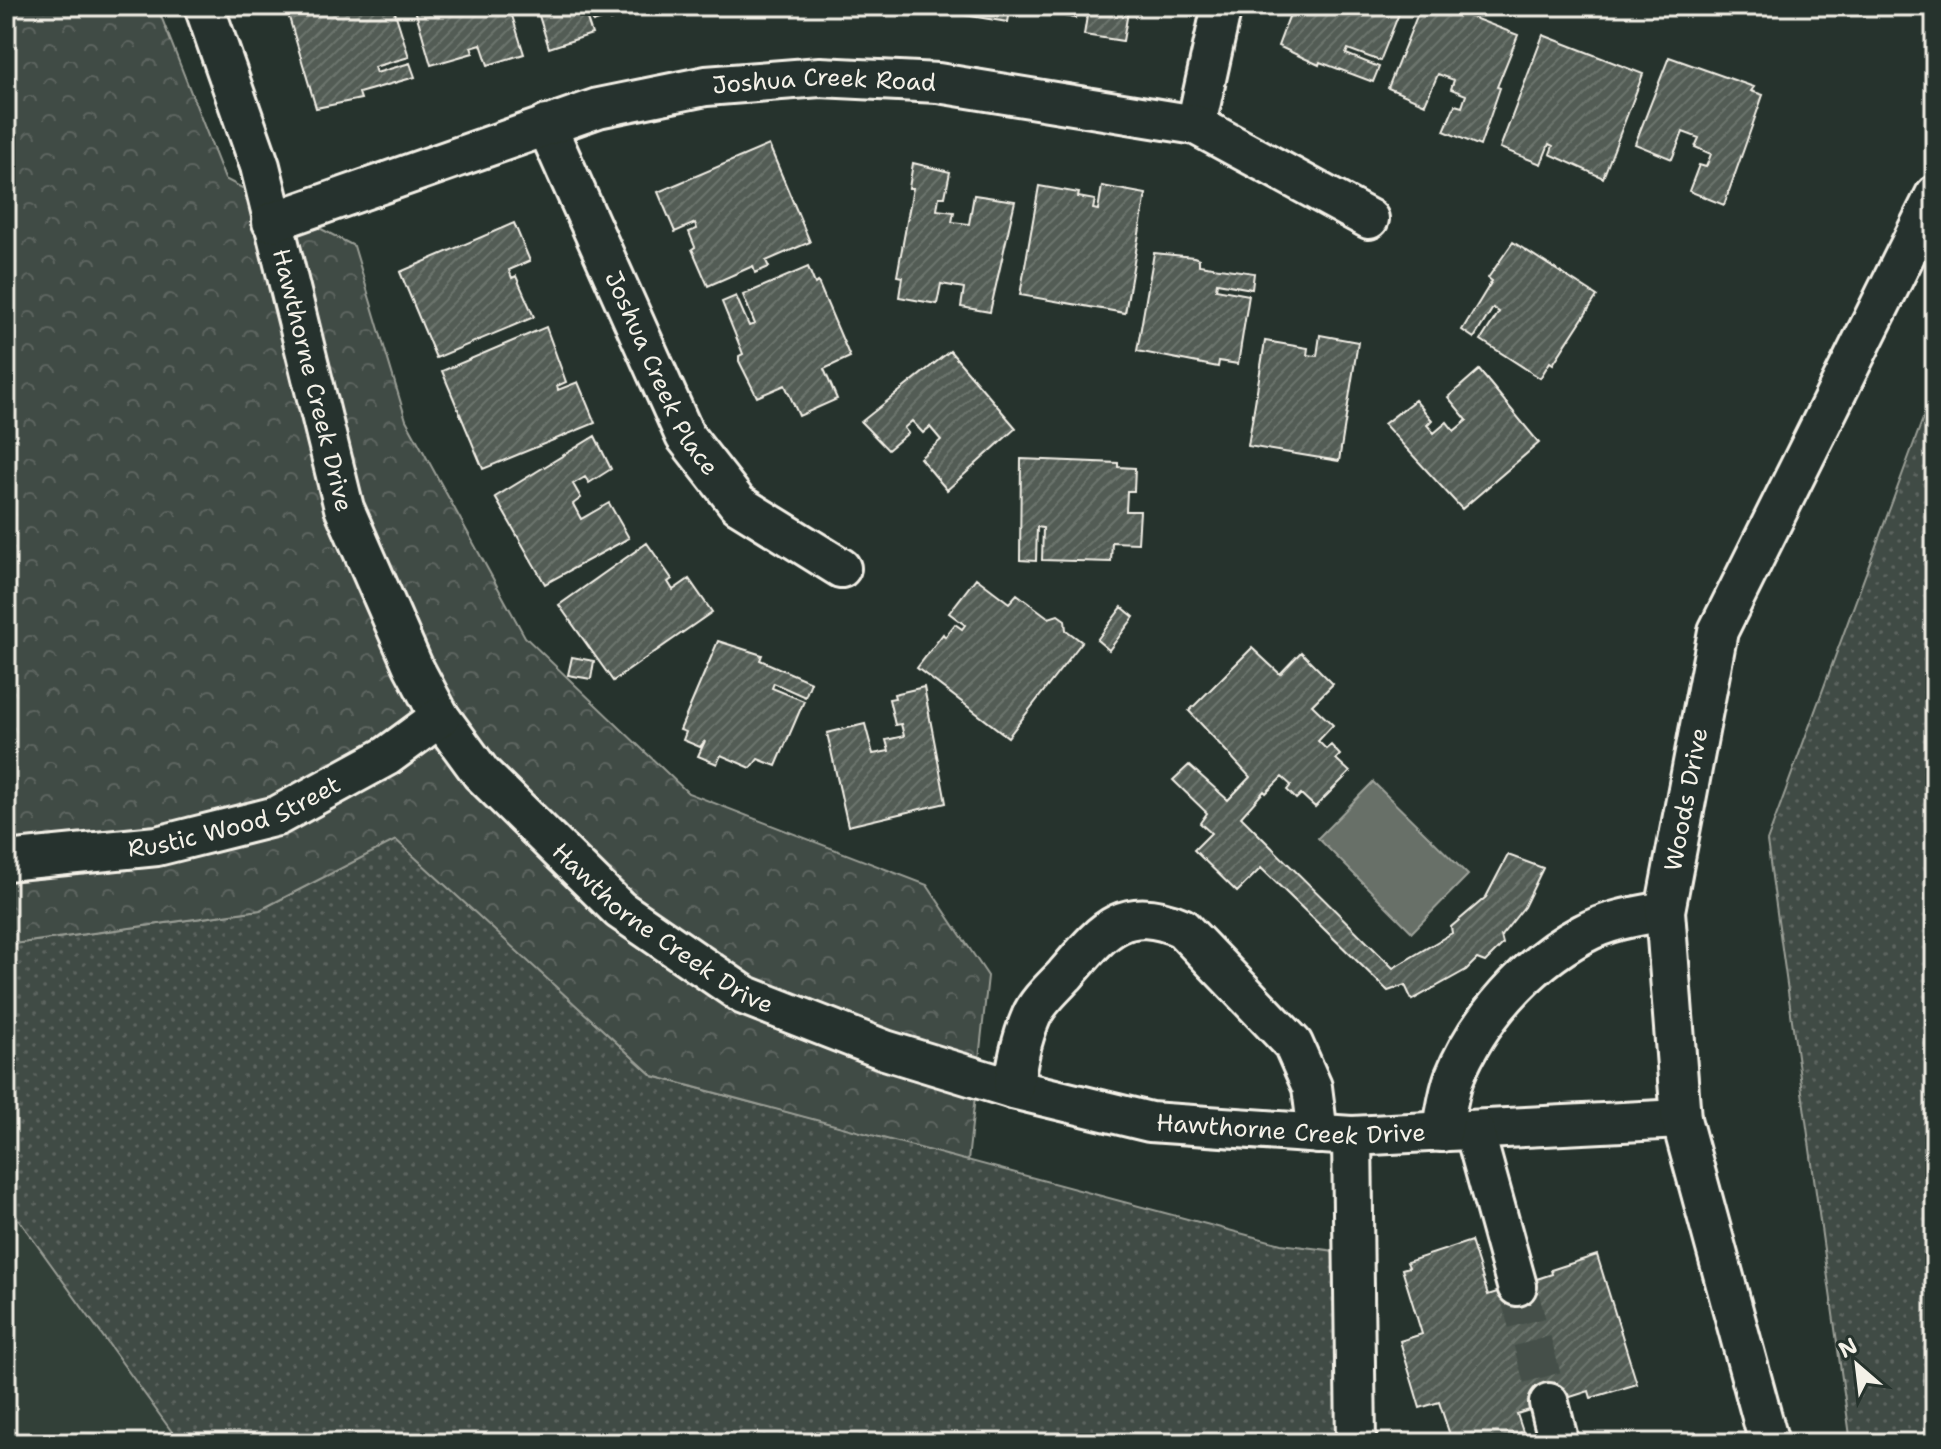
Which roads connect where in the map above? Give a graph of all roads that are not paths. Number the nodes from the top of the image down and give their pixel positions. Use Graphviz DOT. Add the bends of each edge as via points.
graph roads {
  1 [pos="204,6"];
  2 [pos="1222,6"];
  3 [pos="546,125"];
  4 [pos="1196,125"];
  5 [pos="1935,195"];
  6 [pos="1369,219"];
  7 [pos="272,222"];
  8 [pos="841,568"];
  9 [pos="440,717"];
  10 [pos="6,861"];
  11 [pos="1665,911"];
  12 [pos="1013,1089"];
  13 [pos="1681,1119"];
  14 [pos="1458,1131"];
  15 [pos="1335,1135"];
  16 [pos="1517,1286"];
  17 [pos="1549,1403"];
  18 [pos="1356,1443"];
  19 [pos="1559,1443"];
  20 [pos="1769,1443"];
  1 -- 7 [label="street, Hawthorne Creek Drive" via="260,166"];
  2 -- 4 [label="street"];
  3 -- 4 [label="street, Joshua Creek Road" via="652,95 761,79 820,77 938,83"];
  3 -- 7 [label="street, Joshua Creek Road"];
  3 -- 8 [label="street, Joshua Creek Place" via="685,436 738,504"];
  4 -- 6 [label="street, Joshua Creek Road"];
  5 -- 11 [label="street, Woods Drive" via="1718,631"];
  7 -- 9 [label="street, Hawthorne Creek Drive" via="344,508"];
  9 -- 10 [label="street, Rustic Wood Street" via="387,756 277,816 157,846"];
  9 -- 12 [label="street, Hawthorne Creek Drive" via="481,773 620,910 744,995 885,1050"];
  11 -- 13 [label="street, Woods Drive"];
  11 -- 14 [label="street" via="1618,919 1583,933 1515,987 1468,1049 1453,1080"];
  12 -- 15 [label="street, Hawthorne Creek Drive" via="1150,1122"];
  12 -- 15 [label="street" via="1032,1013 1101,933 1128,919 1157,918 1182,928 1293,1044"];
  13 -- 14 [label="street, Hawthorne Creek Drive"];
  13 -- 20 [label="street, Woods Drive"];
  14 -- 15 [label="street, Hawthorne Creek Drive"];
  14 -- 16 [label="street"];
  15 -- 18 [label="street"];
  17 -- 19 [label="street"];
}
